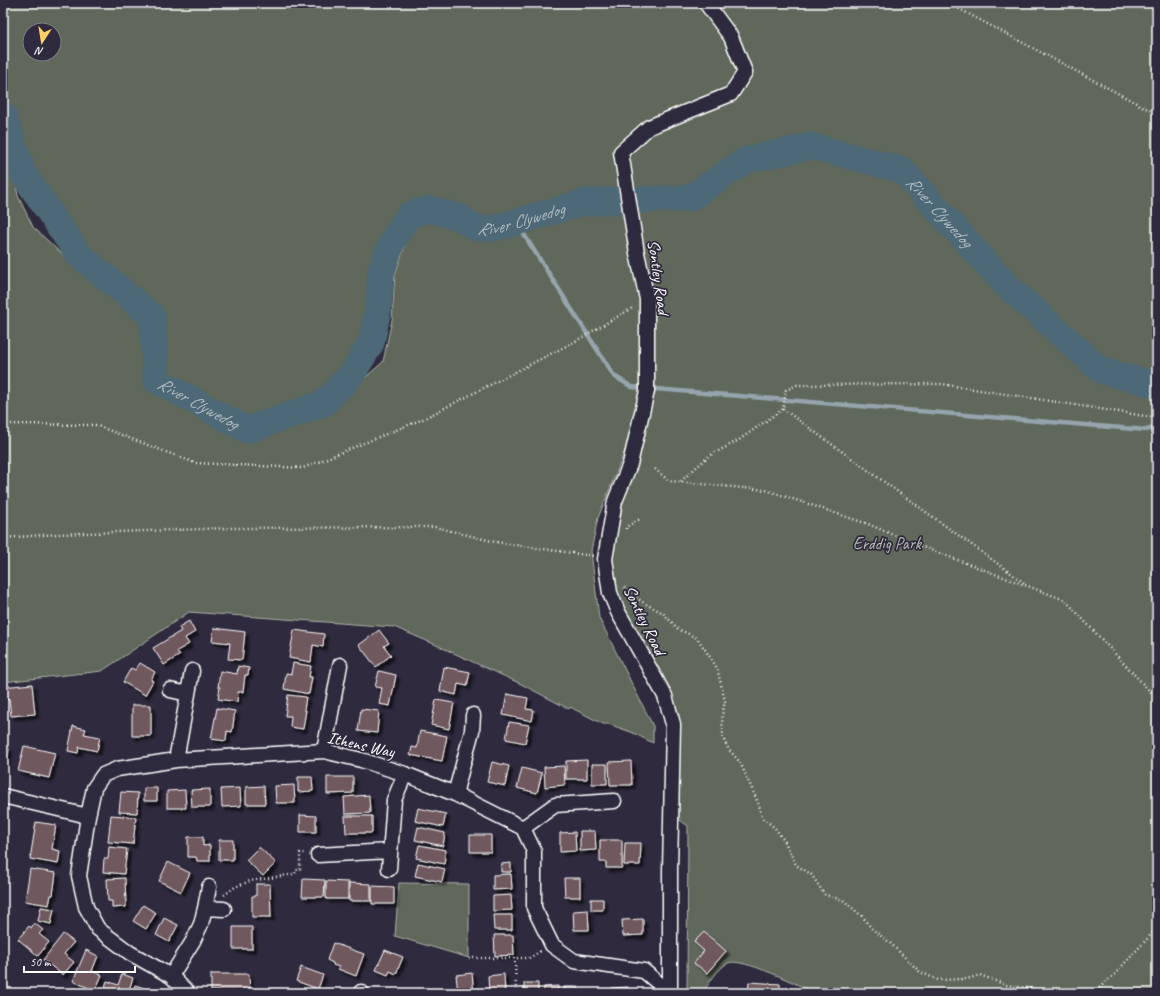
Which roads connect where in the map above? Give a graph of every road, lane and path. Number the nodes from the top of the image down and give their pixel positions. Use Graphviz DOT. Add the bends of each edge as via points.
graph roads {
  1 [pos="706,3"];
  2 [pos="948,3"];
  3 [pos="1157,114"];
  4 [pos="647,299"];
  5 [pos="783,409"];
  6 [pos="1157,418"];
  7 [pos="3,424"];
  8 [pos="655,469"];
  9 [pos="680,482"];
  10 [pos="640,519"];
  11 [pos="624,534"];
  12 [pos="3,538"];
  13 [pos="605,559"];
  14 [pos="624,585"];
  15 [pos="1030,587"];
  16 [pos="340,665"];
  17 [pos="192,671"];
  18 [pos="170,690"];
  19 [pos="188,694"];
  20 [pos="1157,698"];
  21 [pos="473,715"];
  22 [pos="324,751"];
  23 [pos="176,760"];
  24 [pos="405,774"];
  25 [pos="455,794"];
  26 [pos="3,796"];
  27 [pos="614,801"];
  28 [pos="88,816"];
  29 [pos="523,828"];
  30 [pos="390,851"];
  31 [pos="318,855"];
  32 [pos="389,869"];
  33 [pos="209,887"];
  34 [pos="224,902"];
  35 [pos="205,908"];
  36 [pos="1157,928"];
  37 [pos="552,945"];
  38 [pos="469,958"];
  39 [pos="515,958"];
  40 [pos="171,976"];
  41 [pos="188,993"];
  42 [pos="516,993"];
  43 [pos="670,993"];
  44 [pos="1049,993"];
  45 [pos="1093,993"];
  1 -- 4 [label="street, Sontley Road" via="731,37 744,72 731,94 649,127 621,152"];
  2 -- 3 [label="path"];
  4 -- 7 [label="path" via="582,337 423,419 303,468 195,463 95,425"];
  4 -- 13 [label="street, Sontley Road" via="647,387 630,464 616,501"];
  5 -- 6 [label="path" via="786,390 797,385 942,384"];
  5 -- 9 [label="path" via="739,440 709,456"];
  5 -- 15 [label="path"];
  8 -- 9 [label="path" via="669,481"];
  9 -- 15 [label="path" via="766,490 868,524"];
  10 -- 11 [label="path" via="626,527"];
  12 -- 13 [label="path" via="224,528 436,527 495,542"];
  13 -- 43 [label="street, Sontley Road" via="610,594 665,696 673,724"];
  14 -- 44 [label="path" via="626,590 644,603 664,613 678,629 697,638 706,650 717,668 725,701 722,716 723,738 729,750 740,762 762,817 775,828 785,842 796,865 811,874 825,895 843,900 920,972 938,980 968,979 980,975 1006,985"];
  15 -- 20 [label="path" via="1065,600"];
  16 -- 22 [label="street"];
  17 -- 19 [label="street"];
  18 -- 19 [label="street"];
  19 -- 23 [label="street"];
  21 -- 25 [label="street" via="472,731"];
  22 -- 23 [label="street, Ithens Way"];
  22 -- 24 [label="street, Ithens Way"];
  23 -- 28 [label="street, Ithens Way" via="118,769 103,775 94,788"];
  24 -- 25 [label="street, Ithens Way"];
  24 -- 30 [label="street" via="394,800"];
  25 -- 29 [label="street, Ithens Way"];
  26 -- 28 [label="street"];
  27 -- 29 [label="street" via="556,805"];
  28 -- 40 [label="street, Ithens Way" via="79,876 86,907 98,928 130,953"];
  29 -- 37 [label="street" via="534,851 534,908"];
  30 -- 31 [label="street"];
  30 -- 32 [label="street"];
  31 -- 34 [label="path" via="318,852 300,853 300,870 296,870 295,874 250,881 236,887"];
  33 -- 35 [label="street"];
  34 -- 35 [label="street"];
  35 -- 40 [label="street" via="193,941"];
  36 -- 45 [label="path" via="1114,975"];
  37 -- 39 [label="path" via="529,958"];
  37 -- 43 [label="street" via="574,961 644,971"];
  38 -- 39 [label="path"];
  39 -- 42 [label="path"];
  40 -- 41 [label="street, Ithens Way"];
}
